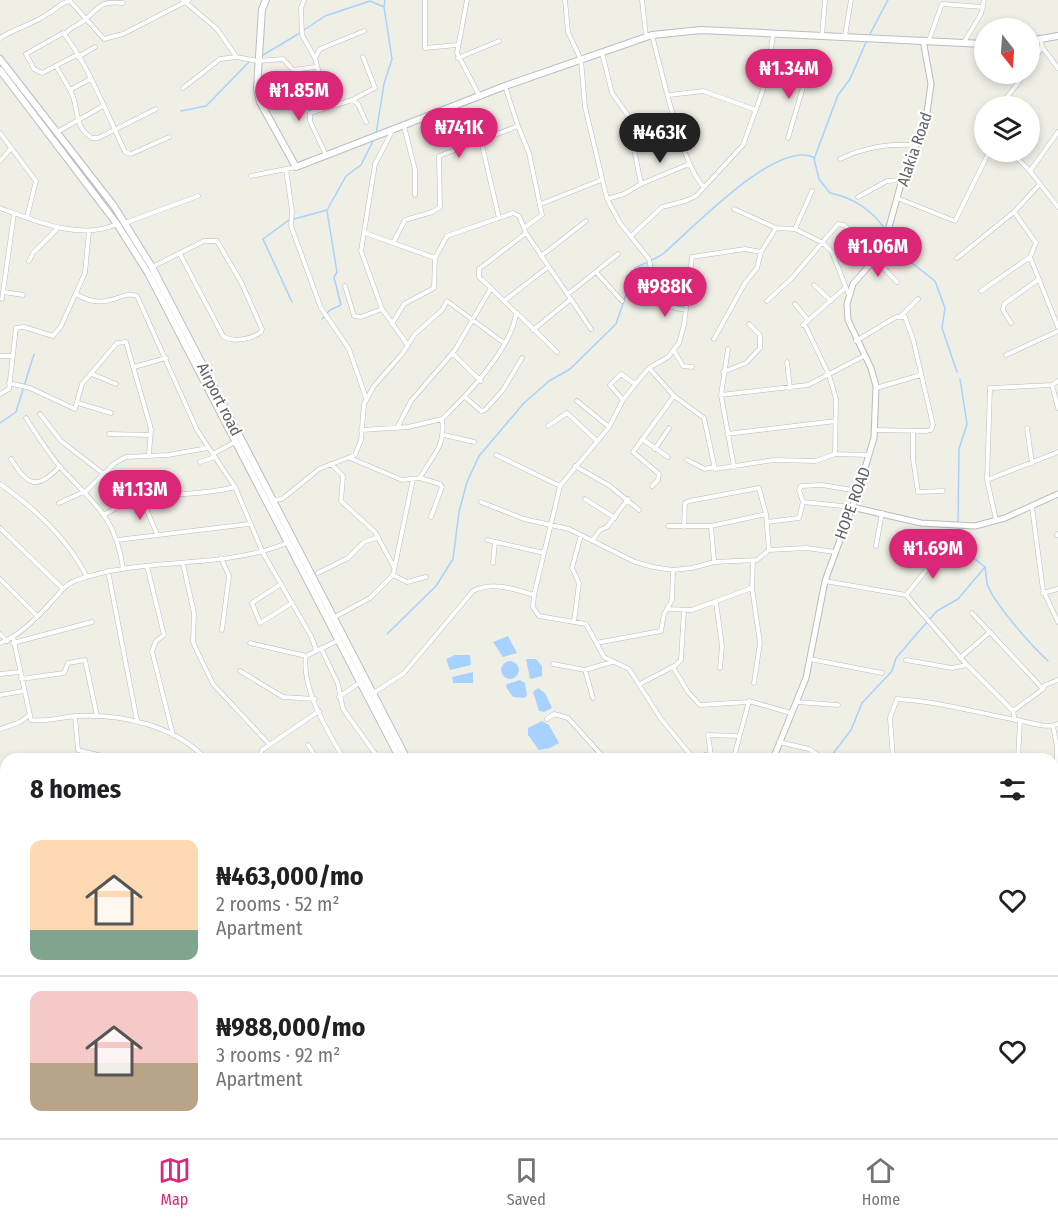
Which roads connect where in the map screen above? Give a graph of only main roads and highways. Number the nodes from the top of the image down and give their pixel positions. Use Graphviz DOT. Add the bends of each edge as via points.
graph roads {
  1 [pos="266,0"];
  2 [pos="1058,36"];
  3 [pos="1040,39"];
  4 [pos="974,44"];
  5 [pos="0,59"];
  6 [pos="0,70"];
  7 [pos="77,167"];
  8 [pos="201,368"];
  9 [pos="315,589"];
  10 [pos="380,716"];
  11 [pos="397,753"];
  12 [pos="403,753"];
  1 -- 4 [label="main road" via="262,9 257,88 260,102 296,167 505,86 649,36 693,30"];
  2 -- 3 [label="main road"];
  5 -- 7 [label="main road, Airport road" via="56,132"];
  6 -- 7 [label="main road, Airport road"];
  7 -- 8 [label="main road, Airport road" via="148,273"];
  7 -- 8 [label="main road, Airport road" via="125,224 152,267"];
  8 -- 9 [label="main road, Airport road" via="273,500"];
  8 -- 9 [label="main road, Airport road" via="235,442"];
  9 -- 10 [label="main road, Airport road"];
  9 -- 10 [label="main road, Airport road" via="337,641"];
  10 -- 11 [label="main road, Airport road"];
  10 -- 12 [label="main road, Airport road"];
}
